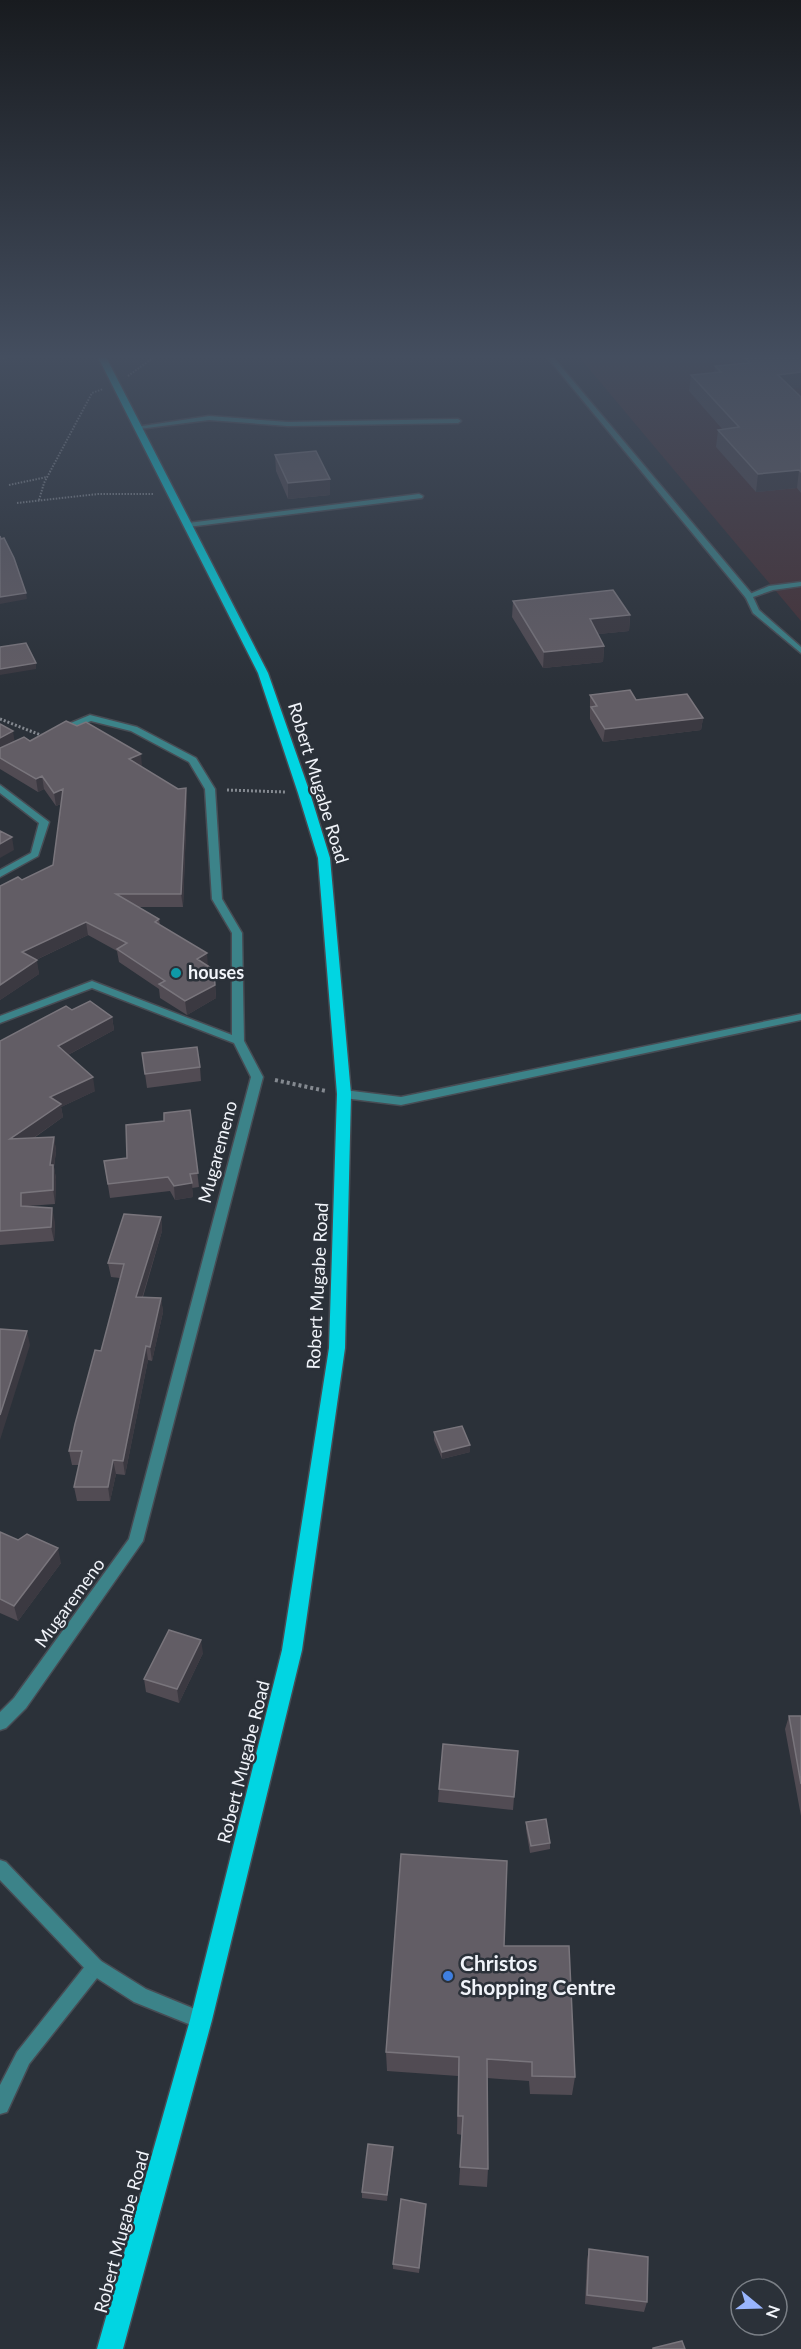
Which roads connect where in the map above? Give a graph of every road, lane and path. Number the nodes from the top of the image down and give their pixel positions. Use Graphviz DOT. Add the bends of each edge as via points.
graph roads {
  1 [pos="53,467"];
  2 [pos="159,467"];
  3 [pos="641,467"];
  4 [pos="47,477"];
  5 [pos="9,485"];
  6 [pos="173,495"];
  7 [pos="419,495"];
  8 [pos="39,500"];
  9 [pos="16,503"];
  10 [pos="188,525"];
  11 [pos="801,584"];
  12 [pos="749,596"];
  13 [pos="801,651"];
  14 [pos="0,719"];
  15 [pos="43,736"];
  16 [pos="0,788"];
  17 [pos="210,789"];
  18 [pos="304,793"];
  19 [pos="0,874"];
  20 [pos="801,1017"];
  21 [pos="0,1020"];
  22 [pos="238,1041"];
  23 [pos="256,1077"];
  24 [pos="345,1095"];
  25 [pos="0,1723"];
  26 [pos="0,1868"];
  27 [pos="95,1967"];
  28 [pos="201,2020"];
  29 [pos="0,2105"];
  30 [pos="110,2349"];
  1 -- 4 [label="path"];
  2 -- 6 [label="main road, Robert Mugabe Road"];
  3 -- 12 [label="street"];
  4 -- 5 [label="path"];
  4 -- 8 [label="path"];
  6 -- 8 [label="path" via="98,494"];
  6 -- 10 [label="main road, Robert Mugabe Road"];
  7 -- 10 [label="street"];
  8 -- 9 [label="path"];
  10 -- 18 [label="main road, Robert Mugabe Road" via="263,673"];
  11 -- 12 [label="street"];
  12 -- 13 [label="street" via="756,611"];
  14 -- 15 [label="path"];
  15 -- 17 [label="street" via="90,718 134,729 193,760"];
  16 -- 19 [label="street" via="44,822 35,854"];
  17 -- 18 [label="path"];
  17 -- 22 [label="street" via="217,899 237,933"];
  18 -- 24 [label="main road, Robert Mugabe Road" via="324,858"];
  20 -- 24 [label="street" via="401,1101"];
  21 -- 22 [label="street" via="92,984"];
  22 -- 23 [label="street"];
  23 -- 24 [label="path"];
  23 -- 25 [label="street, Mugaremeno" via="136,1541 20,1703"];
  24 -- 28 [label="main road, Robert Mugabe Road" via="337,1348 292,1650"];
  26 -- 27 [label="street"];
  27 -- 28 [label="street" via="140,1996"];
  27 -- 29 [label="street" via="22,2058"];
  28 -- 30 [label="main road, Robert Mugabe Road"];
}
